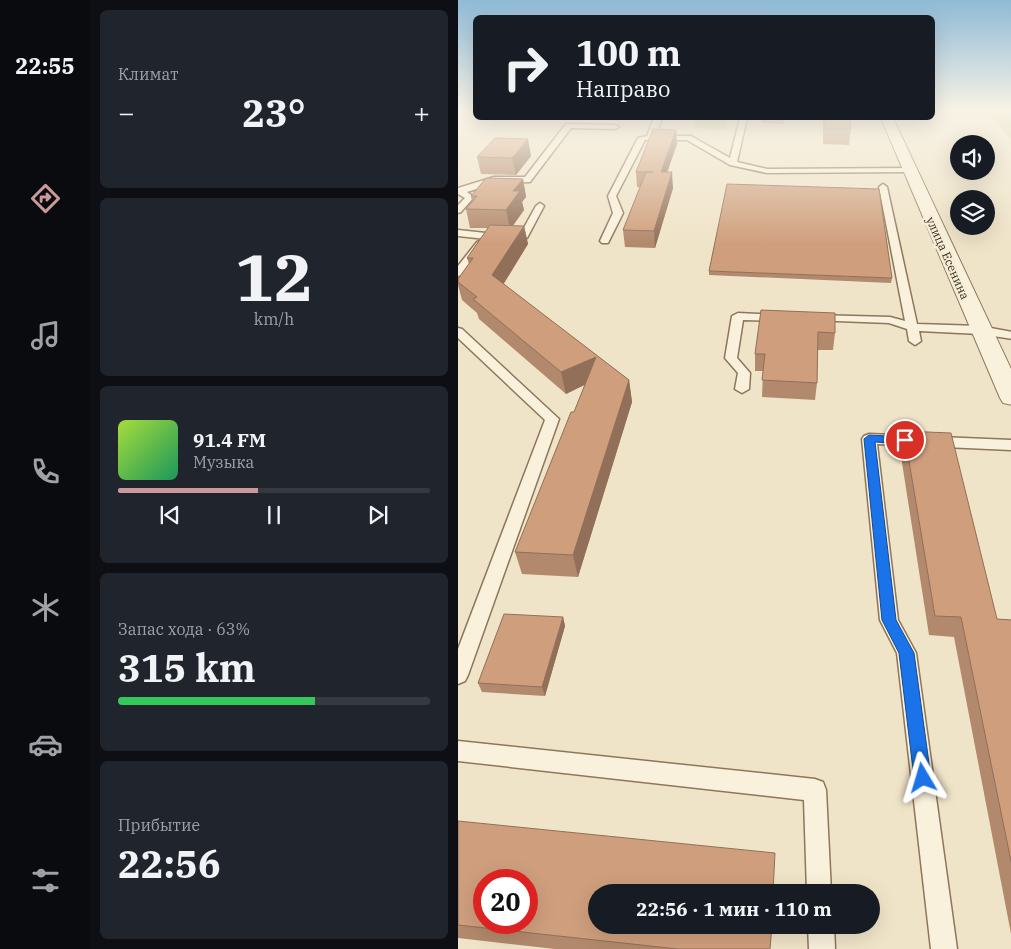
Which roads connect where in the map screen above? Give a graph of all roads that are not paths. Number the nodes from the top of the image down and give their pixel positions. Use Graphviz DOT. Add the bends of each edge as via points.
graph roads {
  1 [pos="546,155"];
  2 [pos="633,155"];
  3 [pos="719,155"];
  4 [pos="735,155"];
  5 [pos="903,155"];
  6 [pos="733,163"];
  7 [pos="909,170"];
  8 [pos="883,188"];
  9 [pos="460,191"];
  10 [pos="540,206"];
  11 [pos="458,210"];
  12 [pos="458,234"];
  13 [pos="486,236"];
  14 [pos="605,241"];
  15 [pos="458,273"];
  16 [pos="912,327"];
  17 [pos="980,330"];
  18 [pos="458,332"];
  19 [pos="1012,336"];
  20 [pos="915,341"];
  21 [pos="742,389"];
  22 [pos="1012,398"];
  23 [pos="1012,445"];
  24 [pos="458,675"];
  25 [pos="458,751"];
  26 [pos="819,884"];
  27 [pos="821,934"];
  28 [pos="822,949"];
  29 [pos="944,949"];
  1 -- 9 [label="lane" via="527,180 494,180"];
  2 -- 14 [label="lane" via="612,196 618,213"];
  3 -- 6 [label="lane"];
  4 -- 6 [label="lane"];
  5 -- 7 [label="street, улица Есенина"];
  6 -- 7 [label="lane" via="767,172"];
  7 -- 17 [label="street, улица Есенина"];
  8 -- 16 [label="lane"];
  9 -- 11 [label="lane" via="470,197"];
  10 -- 13 [label="lane" via="524,236"];
  12 -- 13 [label="lane"];
  13 -- 15 [label="lane"];
  16 -- 17 [label="lane"];
  16 -- 20 [label="lane"];
  16 -- 21 [label="lane" via="890,320 738,316 731,358 744,372"];
  17 -- 19 [label="lane"];
  17 -- 22 [label="street, улица Есенина"];
  18 -- 24 [label="lane" via="552,419"];
  23 -- 29 [label="lane" via="869,439 889,620 906,653"];
  25 -- 26 [label="lane" via="815,790"];
  27 -- 28 [label="lane"];
}
